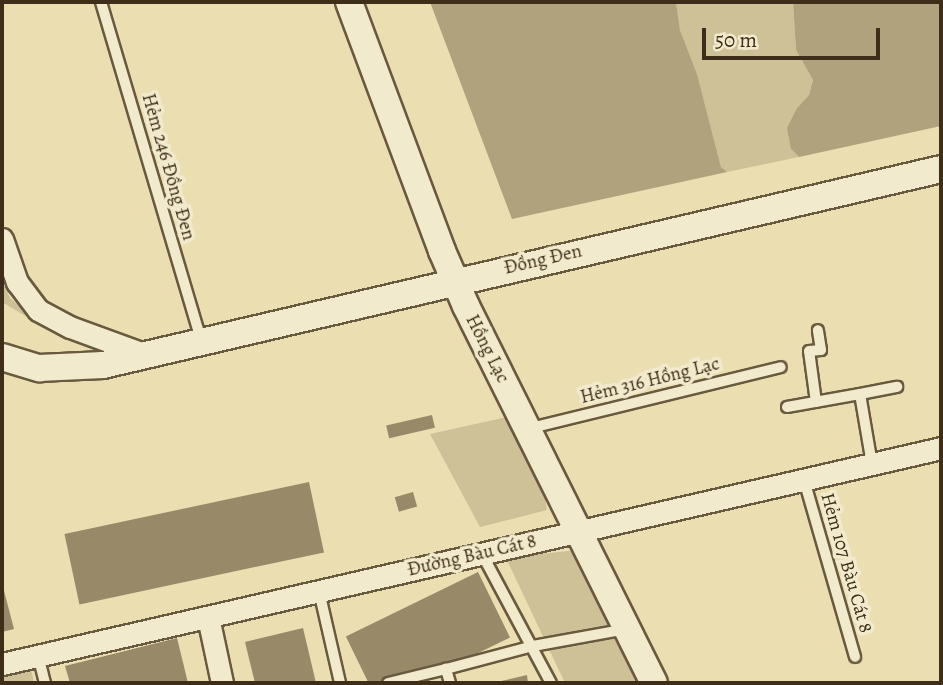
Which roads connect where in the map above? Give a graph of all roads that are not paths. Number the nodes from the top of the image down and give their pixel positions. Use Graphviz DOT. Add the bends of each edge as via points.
graph roads {
  1 [pos="101,2"];
  2 [pos="349,2"];
  3 [pos="941,169"];
  4 [pos="2,239"];
  5 [pos="455,281"];
  6 [pos="818,330"];
  7 [pos="202,343"];
  8 [pos="146,355"];
  9 [pos="2,357"];
  10 [pos="781,367"];
  11 [pos="897,387"];
  12 [pos="860,394"];
  13 [pos="816,402"];
  14 [pos="787,407"];
  15 [pos="527,429"];
  16 [pos="941,448"];
  17 [pos="872,464"];
  18 [pos="804,480"];
  19 [pos="579,531"];
  20 [pos="482,554"];
  21 [pos="319,591"];
  22 [pos="208,617"];
  23 [pos="627,629"];
  24 [pos="533,646"];
  25 [pos="38,656"];
  26 [pos="855,657"];
  27 [pos="2,664"];
  28 [pos="446,669"];
  29 [pos="45,683"];
  30 [pos="222,683"];
  31 [pos="340,683"];
  32 [pos="388,683"];
  33 [pos="450,683"];
  34 [pos="551,683"];
  35 [pos="654,683"];
  1 -- 7 [label="lane, Hẻm 246 Đồng Đen"];
  2 -- 5 [label="street, Hồng Lạc"];
  3 -- 5 [label="street, Đồng Đen"];
  4 -- 8 [label="street" via="17,282 38,310"];
  5 -- 7 [label="street, Đồng Đen"];
  5 -- 15 [label="street, Hồng Lạc"];
  6 -- 13 [label="lane" via="821,350 809,351"];
  7 -- 8 [label="street, Đồng Đen"];
  8 -- 9 [label="street, Đồng Đen" via="53,369"];
  10 -- 15 [label="lane, Hẻm 316 Hồng Lạc"];
  11 -- 12 [label="lane"];
  12 -- 13 [label="lane"];
  12 -- 17 [label="lane"];
  13 -- 14 [label="lane"];
  15 -- 19 [label="street, Hồng Lạc"];
  16 -- 17 [label="street, Đường Bàu Cát 8"];
  17 -- 18 [label="street, Đường Bàu Cát 8"];
  18 -- 19 [label="street, Đường Bàu Cát 8"];
  18 -- 26 [label="lane, Hẻm 107 Bàu Cát 8"];
  19 -- 20 [label="street, Đường Bàu Cát 8"];
  19 -- 23 [label="street, Hồng Lạc"];
  20 -- 21 [label="street, Đường Bàu Cát 8"];
  20 -- 24 [label="lane"];
  21 -- 22 [label="street, Đường Bàu Cát 8"];
  21 -- 31 [label="lane"];
  22 -- 25 [label="street, Đường Bàu Cát 8"];
  22 -- 30 [label="street"];
  23 -- 24 [label="lane"];
  23 -- 35 [label="street, Hồng Lạc"];
  24 -- 28 [label="lane"];
  24 -- 34 [label="lane"];
  25 -- 27 [label="street, Đường Bàu Cát 8"];
  25 -- 29 [label="lane"];
  28 -- 32 [label="lane"];
  28 -- 33 [label="lane"];
}
